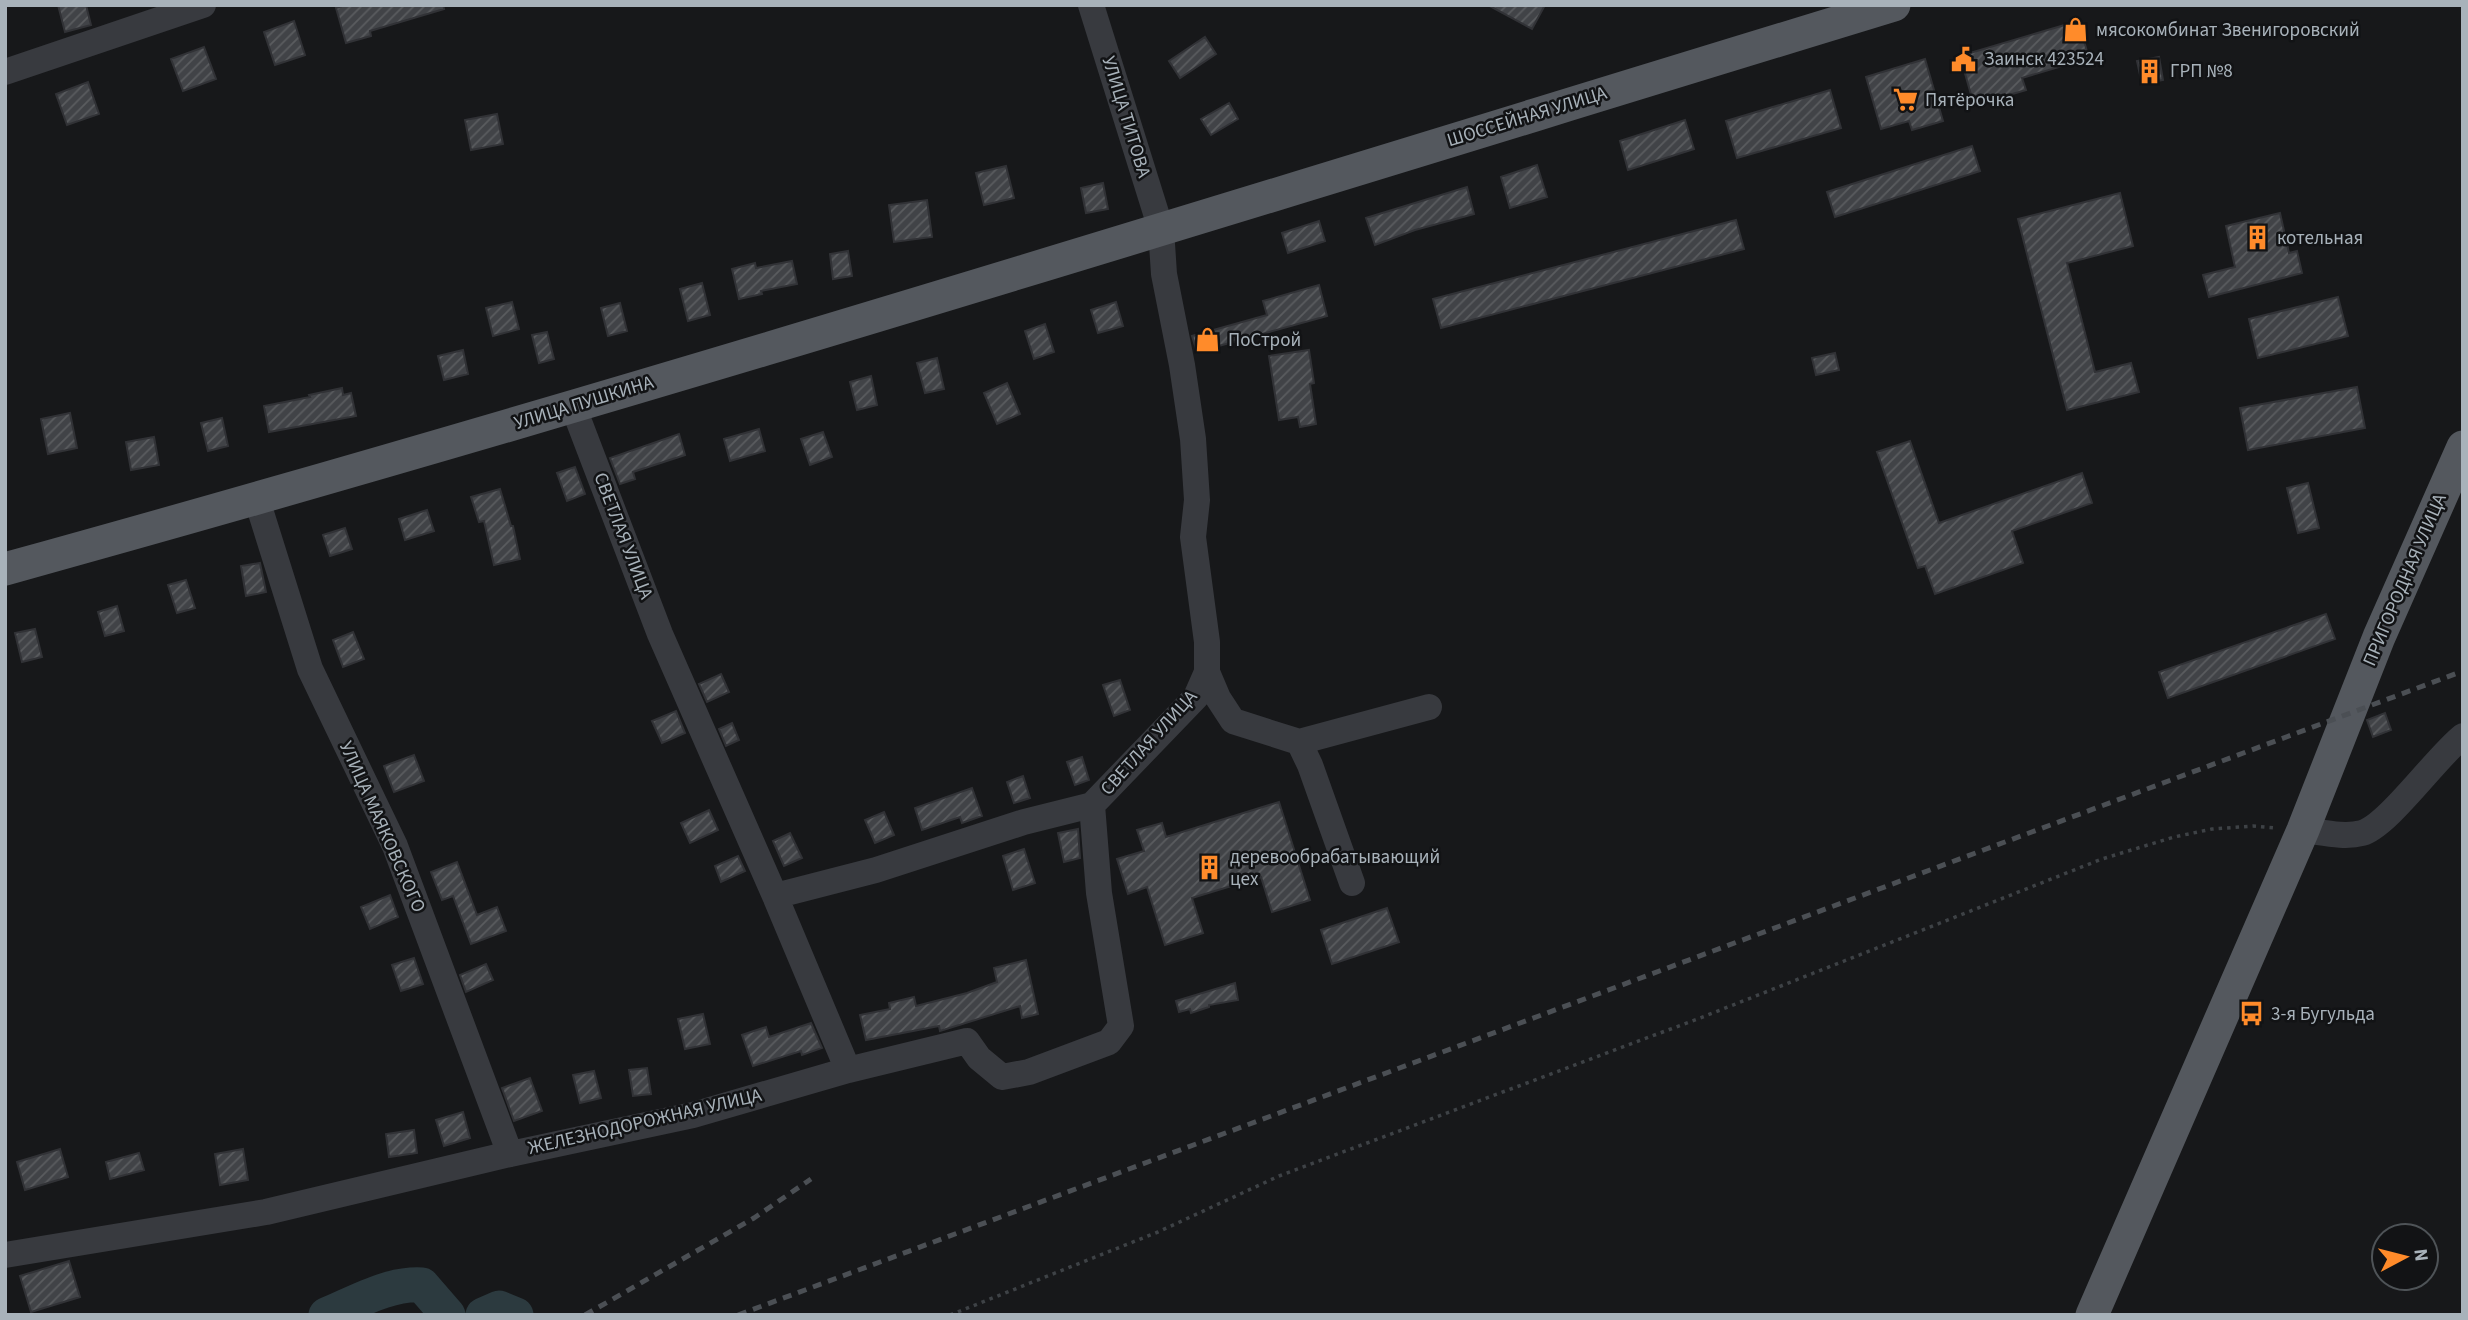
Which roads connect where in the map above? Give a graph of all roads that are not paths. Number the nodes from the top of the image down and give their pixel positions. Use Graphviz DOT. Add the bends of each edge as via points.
graph roads {
  1 [pos="203,5"];
  2 [pos="1091,5"];
  3 [pos="1894,5"];
  4 [pos="5,72"];
  5 [pos="1161,229"];
  6 [pos="573,407"];
  7 [pos="2463,447"];
  8 [pos="257,499"];
  9 [pos="5,569"];
  10 [pos="1207,672"];
  11 [pos="1429,707"];
  12 [pos="2463,736"];
  13 [pos="1299,742"];
  14 [pos="1092,805"];
  15 [pos="2303,830"];
  16 [pos="1353,883"];
  17 [pos="775,896"];
  18 [pos="848,1070"];
  19 [pos="510,1154"];
  20 [pos="5,1255"];
  21 [pos="2092,1315"];
  1 -- 4 [label="street"];
  2 -- 5 [label="street, УЛИЦА ТИТОВА"];
  3 -- 5 [label="main road, ШОССЕЙНАЯ УЛИЦА"];
  5 -- 6 [label="main road, УЛИЦА ПУШКИНА"];
  5 -- 10 [label="street, СВЕТЛАЯ УЛИЦА" via="1164,274 1193,439 1197,500 1193,537"];
  6 -- 8 [label="main road, УЛИЦА ПУШКИНА"];
  6 -- 17 [label="street, СВЕТЛАЯ УЛИЦА" via="660,634"];
  7 -- 15 [label="main road, ПРИГОРОДНАЯ УЛИЦА" via="2379,637"];
  8 -- 9 [label="main road, УЛИЦА ПУШКИНА"];
  8 -- 19 [label="street, УЛИЦА МАЯКОВСКОГО" via="310,669 395,846"];
  10 -- 13 [label="street" via="1233,721"];
  10 -- 14 [label="street, СВЕТЛАЯ УЛИЦА" via="1196,697"];
  11 -- 13 [label="street"];
  12 -- 15 [label="street" via="2369,831"];
  13 -- 16 [label="street"];
  14 -- 17 [label="street, СВЕТЛАЯ УЛИЦА"];
  14 -- 18 [label="street, ЖЕЛЕЗНОДОРОЖНАЯ УЛИЦА" via="1099,893 1121,1026 1109,1042 1029,1072 1002,1077 967,1041"];
  15 -- 21 [label="main road, ПРИГОРОДНАЯ УЛИЦА"];
  17 -- 18 [label="street, СВЕТЛАЯ УЛИЦА"];
  18 -- 19 [label="street, ЖЕЛЕЗНОДОРОЖНАЯ УЛИЦА" via="693,1115"];
  19 -- 20 [label="street, ЖЕЛЕЗНОДОРОЖНАЯ УЛИЦА" via="266,1212"];
}
